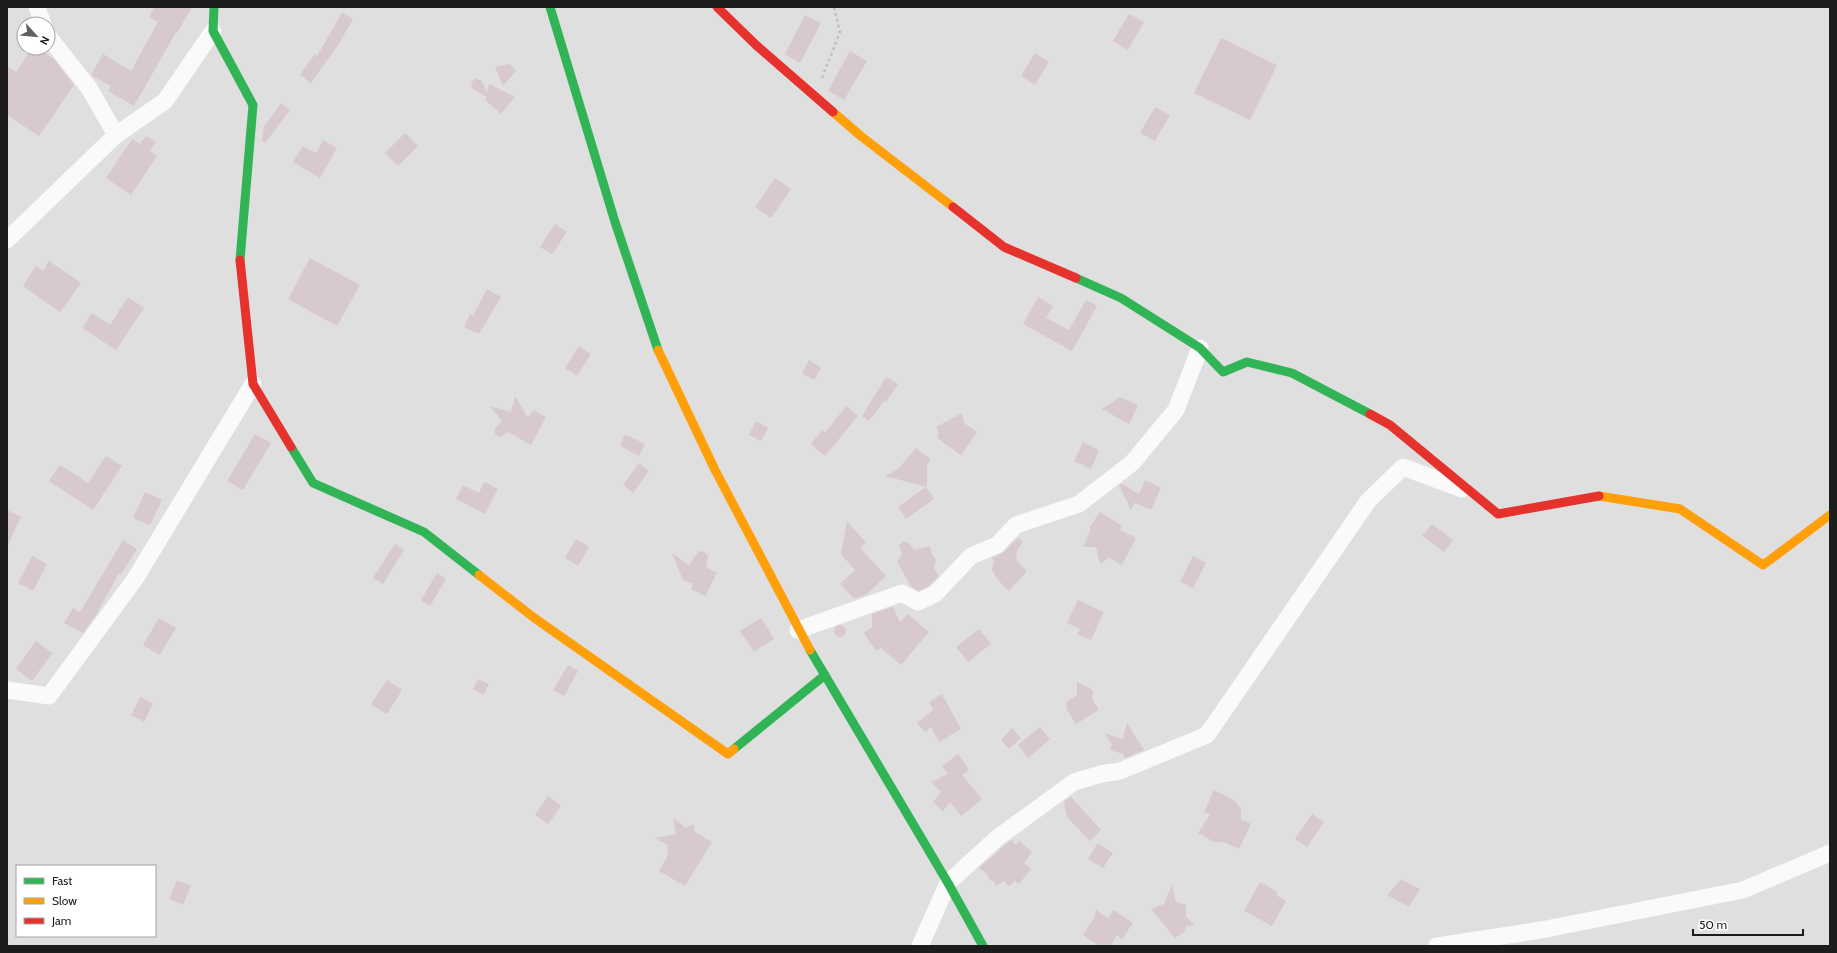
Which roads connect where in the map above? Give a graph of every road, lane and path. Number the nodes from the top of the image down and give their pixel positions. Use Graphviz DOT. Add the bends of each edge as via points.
graph roads {
  1 [pos="214,7"];
  2 [pos="550,7"];
  3 [pos="717,7"];
  4 [pos="834,7"];
  5 [pos="213,31"];
  6 [pos="56,46"];
  7 [pos="815,96"];
  8 [pos="116,135"];
  9 [pos="7,240"];
  10 [pos="1200,348"];
  11 [pos="253,384"];
  12 [pos="1471,492"];
  13 [pos="1830,515"];
  14 [pos="798,630"];
  15 [pos="825,675"];
  16 [pos="7,690"];
  17 [pos="1830,853"];
  18 [pos="948,883"];
  19 [pos="920,946"];
  20 [pos="983,946"];
  21 [pos="1437,946"];
  1 -- 5 [label="street"];
  2 -- 14 [label="street" via="615,222 657,347 715,470"];
  3 -- 7 [label="street"];
  4 -- 7 [label="path" via="840,32"];
  5 -- 8 [label="street" via="165,101"];
  5 -- 11 [label="street" via="253,105 239,266"];
  6 -- 8 [label="street" via="89,88"];
  7 -- 10 [label="street" via="862,137 1004,247 1121,298"];
  8 -- 9 [label="street"];
  10 -- 12 [label="street" via="1223,372 1247,362 1292,373 1390,425"];
  10 -- 14 [label="street" via="1176,410 1132,463 1079,504 1016,525 997,545 971,556 935,594 918,602 902,594"];
  11 -- 15 [label="street" via="313,483 424,532 533,616 728,754"];
  11 -- 16 [label="street" via="135,579 49,696"];
  12 -- 13 [label="street" via="1498,514 1601,496 1680,509 1763,565"];
  12 -- 18 [label="street" via="1403,467 1368,501 1207,735 1120,771 1074,782 997,838"];
  14 -- 15 [label="street"];
  15 -- 18 [label="street"];
  17 -- 21 [label="street" via="1743,890 1541,930"];
  18 -- 19 [label="street"];
  18 -- 20 [label="street"];
}
